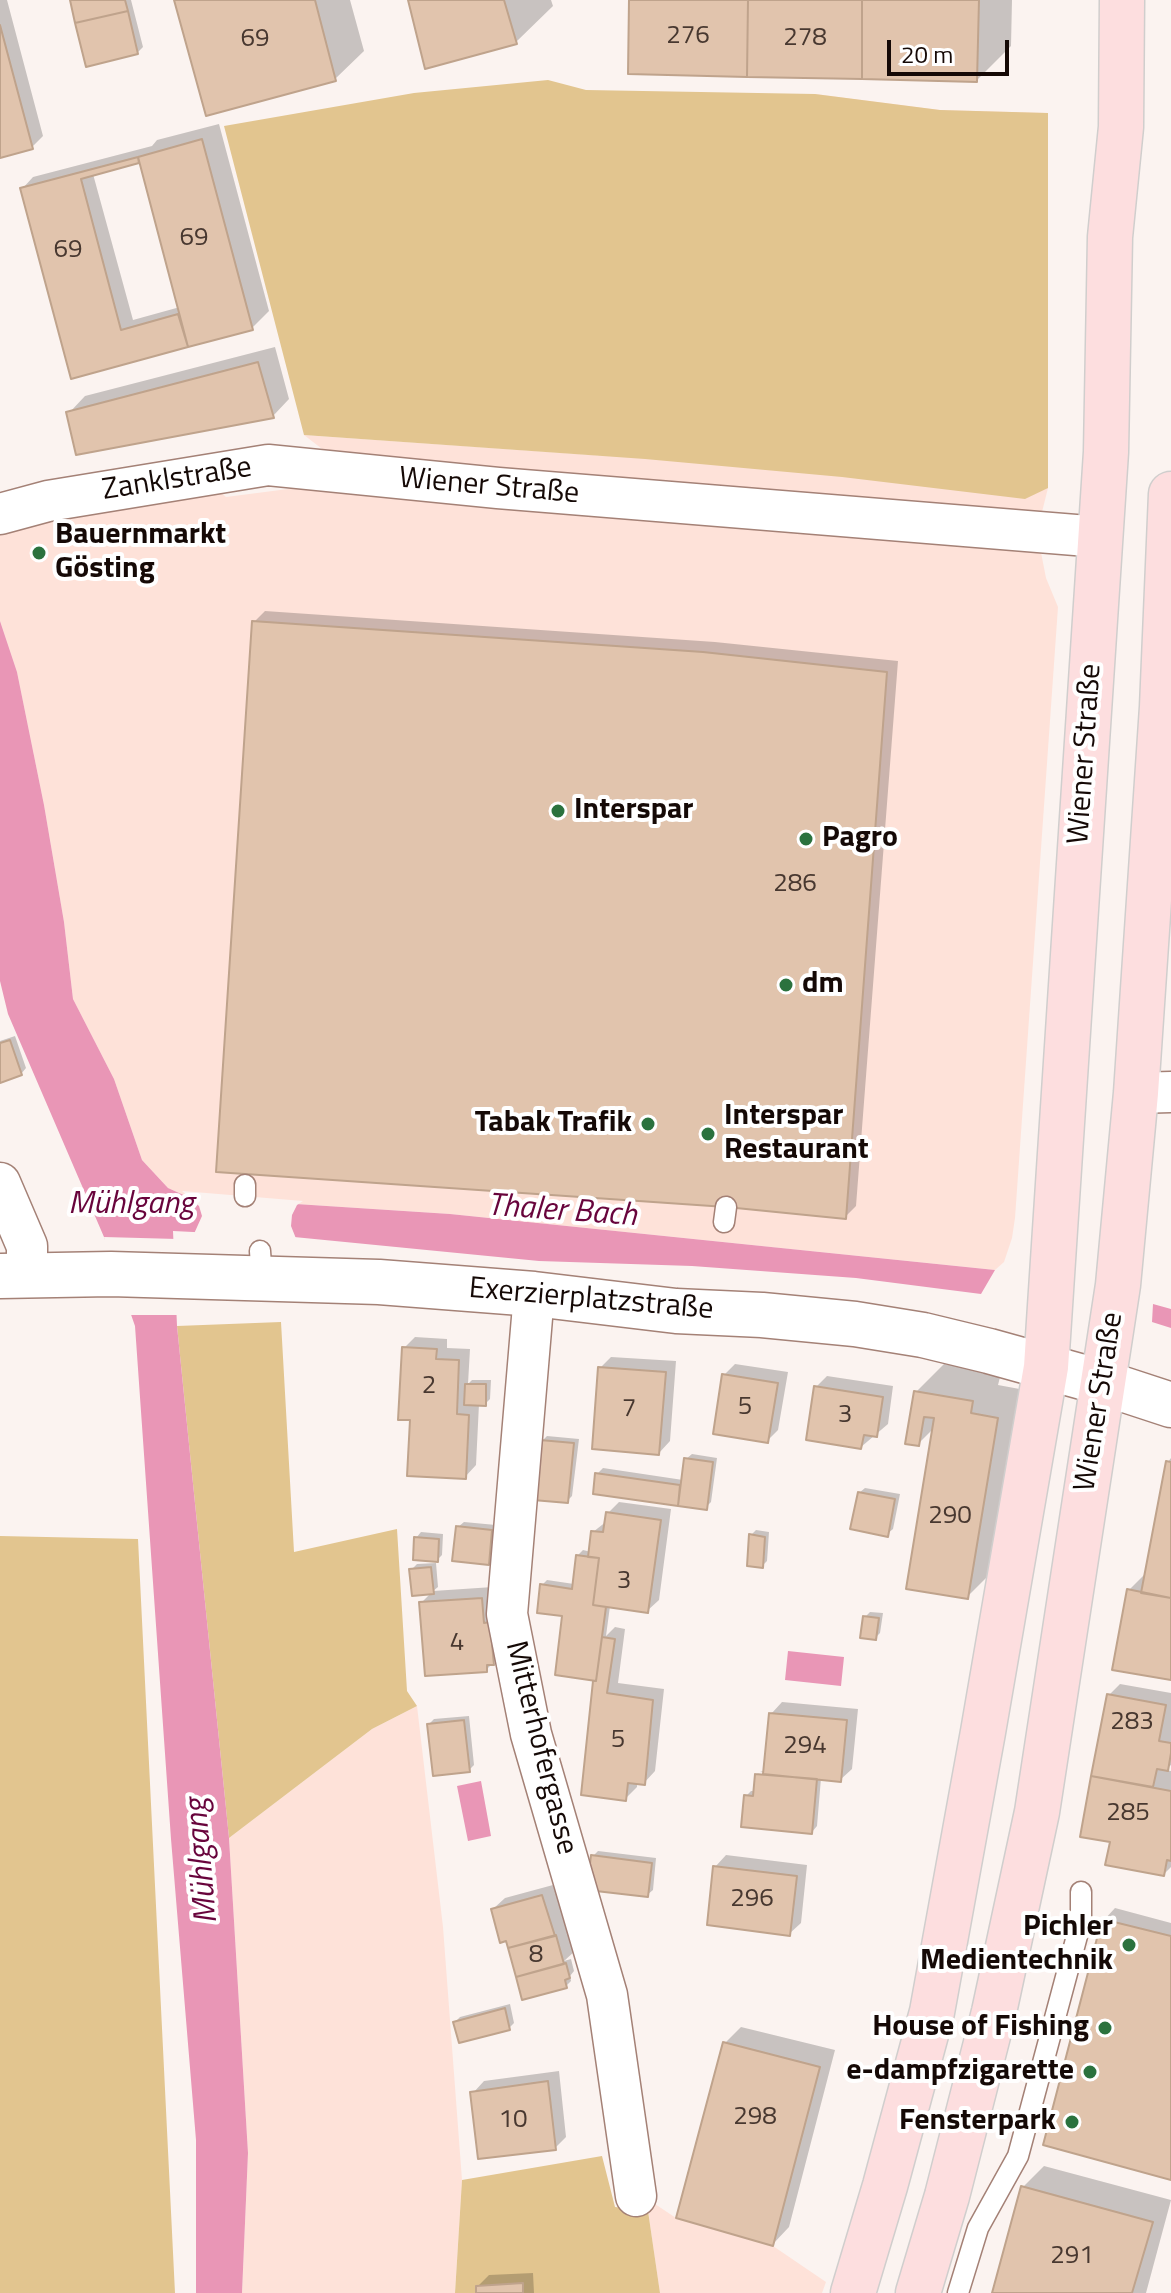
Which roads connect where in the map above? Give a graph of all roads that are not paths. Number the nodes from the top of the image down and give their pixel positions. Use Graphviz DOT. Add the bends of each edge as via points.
graph roads {
  1 [pos="1122,0"];
  2 [pos="357,475"];
  3 [pos="1171,494"];
  4 [pos="0,514"];
  5 [pos="1100,537"];
  6 [pos="1154,1093"];
  7 [pos="0,1183"];
  8 [pos="14,1275"];
  9 [pos="534,1294"];
  10 [pos="1046,1367"];
  11 [pos="1104,1383"];
  12 [pos="1171,1405"];
  13 [pos="1081,1892"];
  14 [pos="636,2196"];
  15 [pos="853,2293"];
  16 [pos="918,2293"];
  17 [pos="958,2293"];
  1 -- 5 [label="main road, Wiener Straße" via="1121,127 1110,237"];
  2 -- 4 [label="street, Zanklstraße" via="268,465 48,501"];
  2 -- 5 [label="street, Wiener Straße"];
  3 -- 6 [label="main road, Wiener Straße"];
  5 -- 10 [label="main road, Wiener Straße"];
  6 -- 11 [label="main road, Wiener Straße"];
  7 -- 8 [label="street" via="27,1246"];
  8 -- 9 [label="street, Exerzierplatzstraße" via="184,1275 261,1265 379,1282"];
  9 -- 10 [label="street, Exerzierplatzstraße" via="855,1324 923,1335"];
  9 -- 14 [label="street, Mitterhofergasse" via="507,1614 531,1734 607,1995"];
  10 -- 11 [label="street, Exerzierplatzstraße"];
  10 -- 15 [label="main road, Wiener Straße" via="932,2012"];
  11 -- 12 [label="street, Exerzierplatzstraße"];
  11 -- 16 [label="main road, Wiener Straße" via="1037,1812 994,2012"];
  13 -- 17 [label="lane" via="1081,1921 1018,2156 978,2228"];
}
